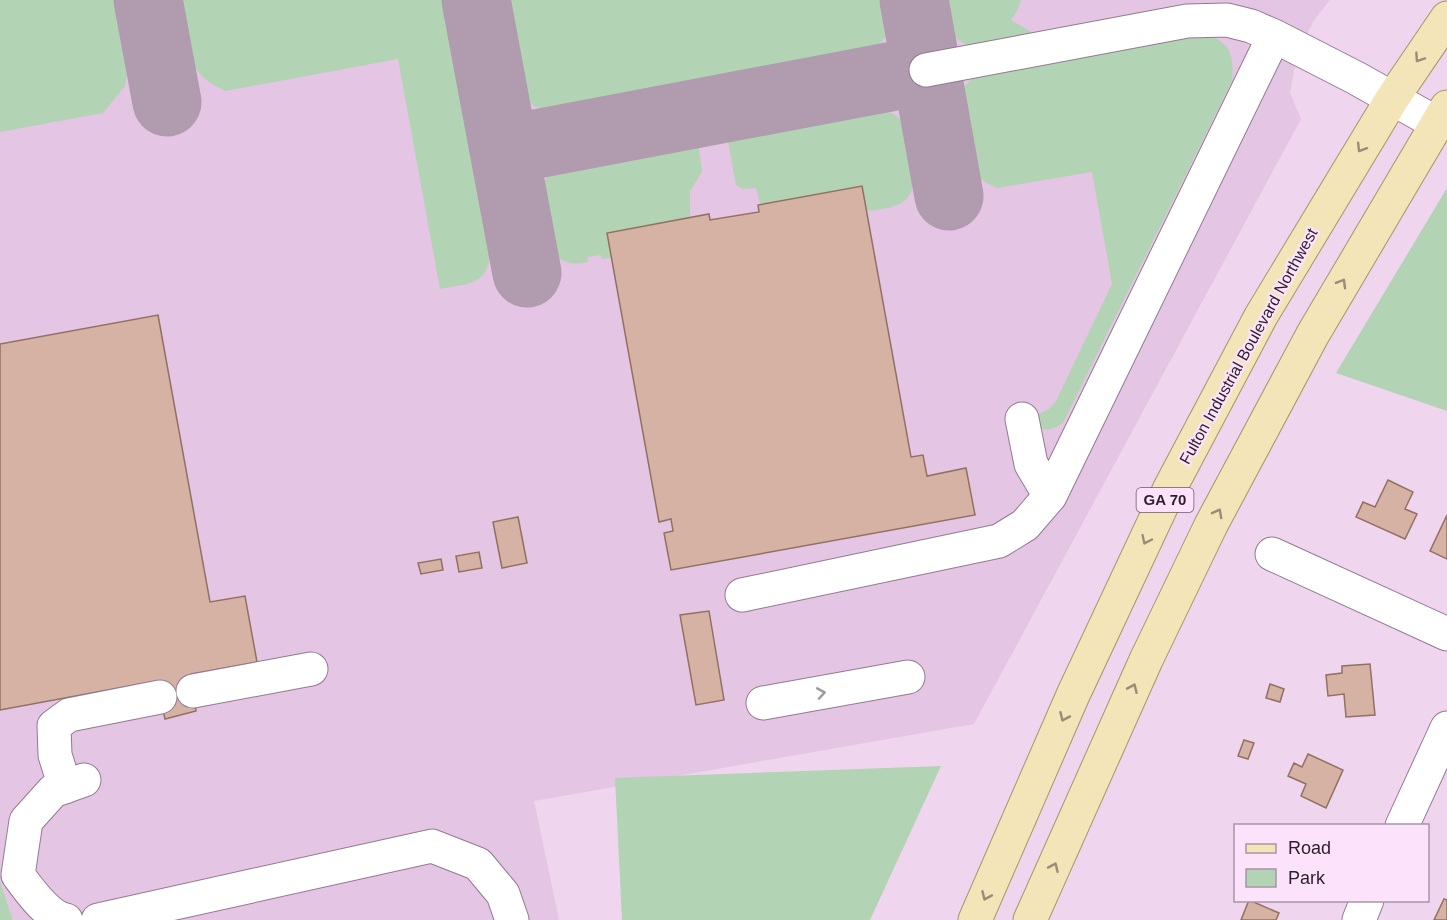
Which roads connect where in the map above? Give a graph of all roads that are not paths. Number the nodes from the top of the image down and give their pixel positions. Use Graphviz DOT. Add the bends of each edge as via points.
graph roads {
  1 [pos="1447,18"];
  2 [pos="1274,36"];
  3 [pos="926,70"];
  4 [pos="1392,99"];
  5 [pos="1442,115"];
  6 [pos="1022,419"];
  7 [pos="1050,496"];
  8 [pos="1272,554"];
  9 [pos="742,595"];
  10 [pos="1447,634"];
  11 [pos="311,669"];
  12 [pos="908,677"];
  13 [pos="193,691"];
  14 [pos="160,697"];
  15 [pos="763,703"];
  16 [pos="1447,728"];
  17 [pos="1402,824"];
  18 [pos="1366,902"];
  19 [pos="62,920"];
  20 [pos="98,920"];
  21 [pos="512,920"];
  22 [pos="975,920"];
  23 [pos="1030,920"];
  24 [pos="1359,920"];
  1 -- 4 [label="main road, Fulton Industrial Boulevard Northwest / GA 70, one-way"];
  2 -- 3 [label="street" via="1227,20 1187,21"];
  2 -- 4 [label="street"];
  2 -- 7 [label="street"];
  4 -- 5 [label="street"];
  4 -- 22 [label="main road, Fulton Industrial Boulevard Northwest / GA 70, one-way" via="1261,316 1170,488 1073,695"];
  23 -- 5 [label="main road, GA 70, one-way" via="1211,525 1313,333"];
  6 -- 7 [label="street" via="1031,464"];
  7 -- 9 [label="street" via="1025,525 999,542"];
  8 -- 10 [label="street"];
  11 -- 13 [label="street"];
  15 -- 12 [label="street, one-way"];
  14 -- 19 [label="street" via="69,715 54,726 55,755 74,783 53,791 27,821 18,875 33,896"];
  16 -- 17 [label="street"];
  18 -- 24 [label="street"];
  20 -- 21 [label="street" via="432,846 478,864 503,894"];
}
